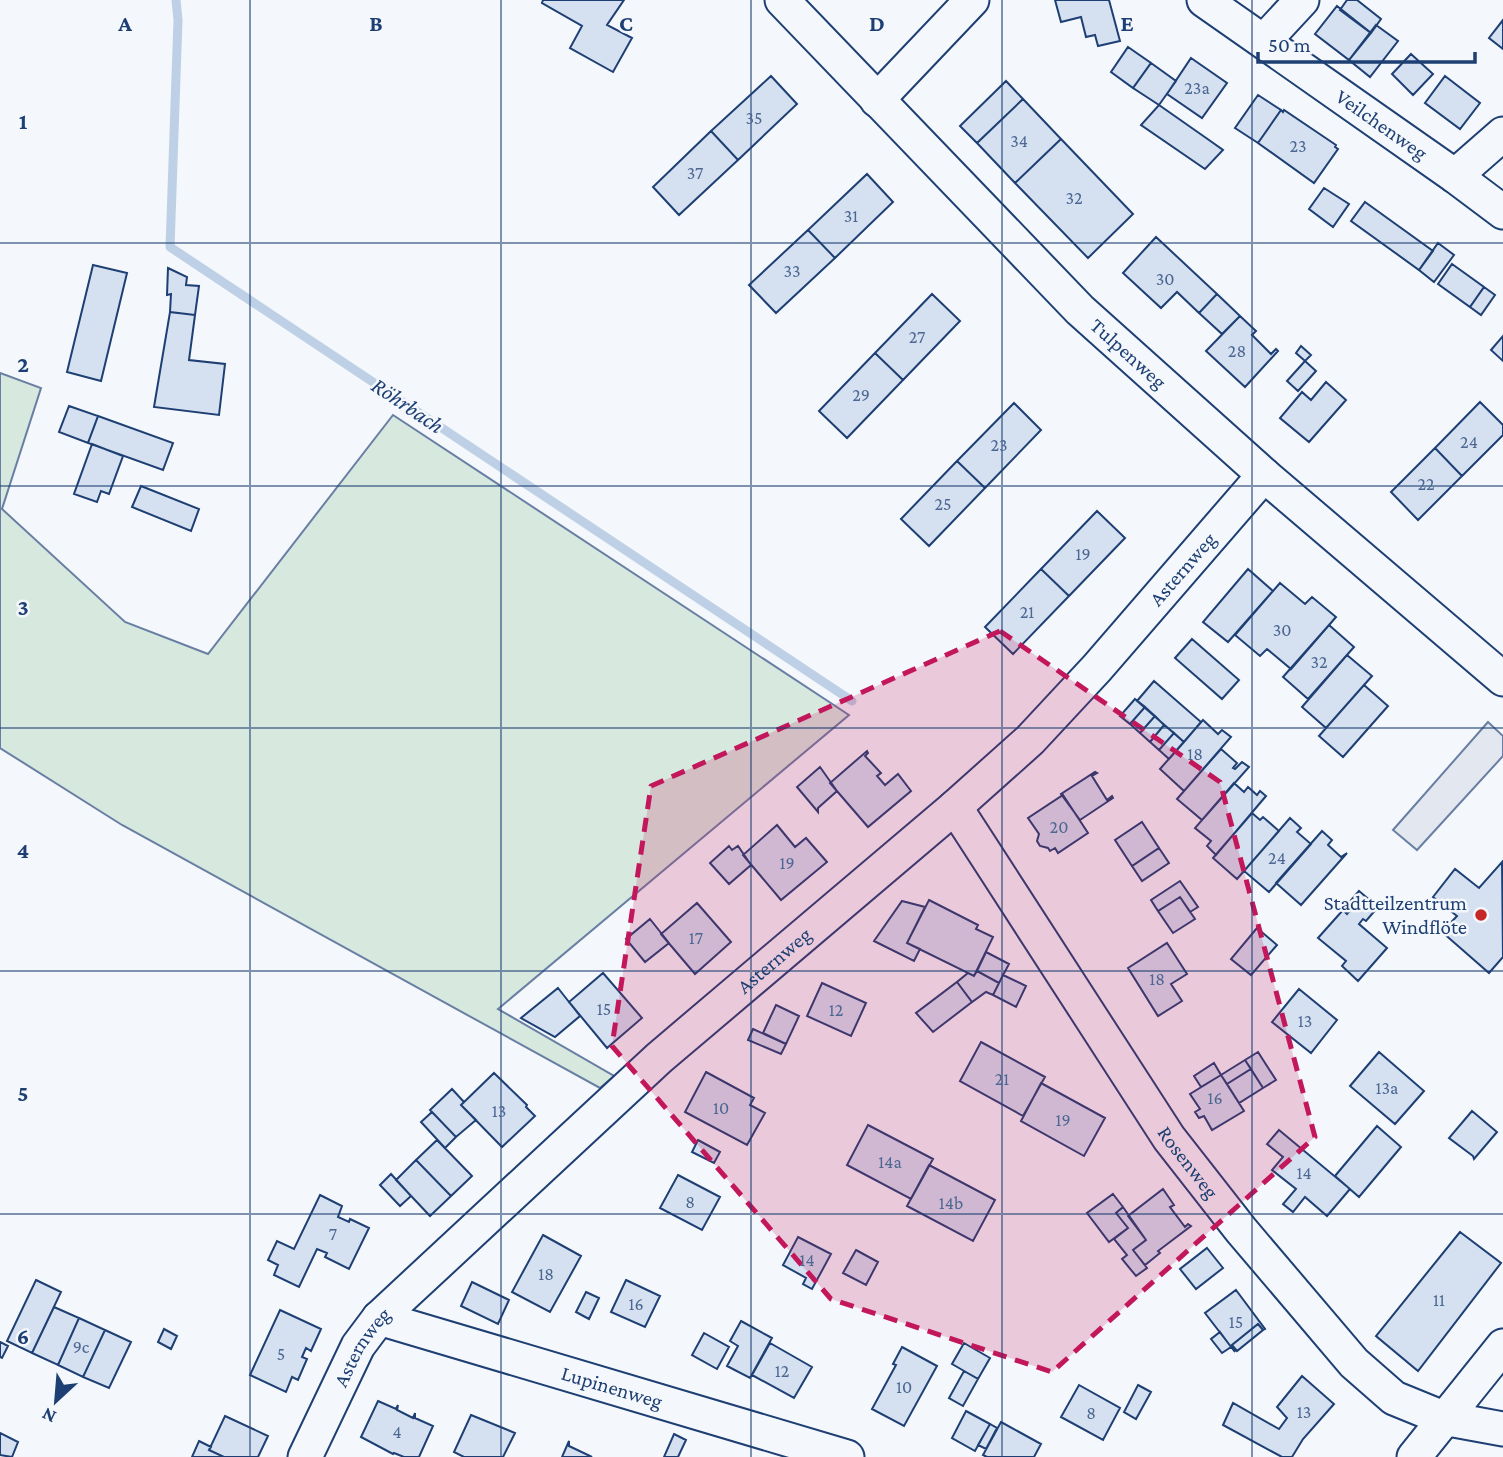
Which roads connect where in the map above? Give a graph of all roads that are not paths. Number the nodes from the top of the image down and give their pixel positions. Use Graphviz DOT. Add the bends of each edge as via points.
graph roads {
  1 [pos="782,0"];
  2 [pos="972,0"];
  3 [pos="1204,0"];
  4 [pos="1302,0"];
  5 [pos="1264,41"];
  6 [pos="877,100"];
  7 [pos="1503,134"];
  8 [pos="1455,176"];
  9 [pos="1503,212"];
  10 [pos="1264,475"];
  11 [pos="1503,679"];
  12 [pos="955,807"];
  13 [pos="379,1318"];
  14 [pos="1503,1346"];
  15 [pos="1443,1418"];
  16 [pos="1503,1429"];
  17 [pos="829,1455"];
  18 [pos="306,1457"];
  19 [pos="1414,1457"];
  1 -- 6 [label="street, Tulpenweg"];
  2 -- 6 [label="street"];
  3 -- 5 [label="street, Veilchenweg"];
  4 -- 5 [label="street"];
  5 -- 8 [label="street, Veilchenweg"];
  6 -- 10 [label="street, Tulpenweg" via="1080,310"];
  7 -- 8 [label="street"];
  8 -- 9 [label="street, Veilchenweg"];
  10 -- 11 [label="street, Tulpenweg"];
  10 -- 12 [label="street, Asternweg" via="1030,740"];
  12 -- 13 [label="street, Asternweg" via="659,1058"];
  12 -- 15 [label="street, Rosenweg" via="1169,1138 1241,1230 1354,1363 1394,1398"];
  13 -- 17 [label="street, Lupinenweg"];
  13 -- 18 [label="street, Asternweg" via="358,1346"];
  14 -- 15 [label="street"];
  15 -- 16 [label="street, Rosenweg"];
  15 -- 19 [label="street"];
}
